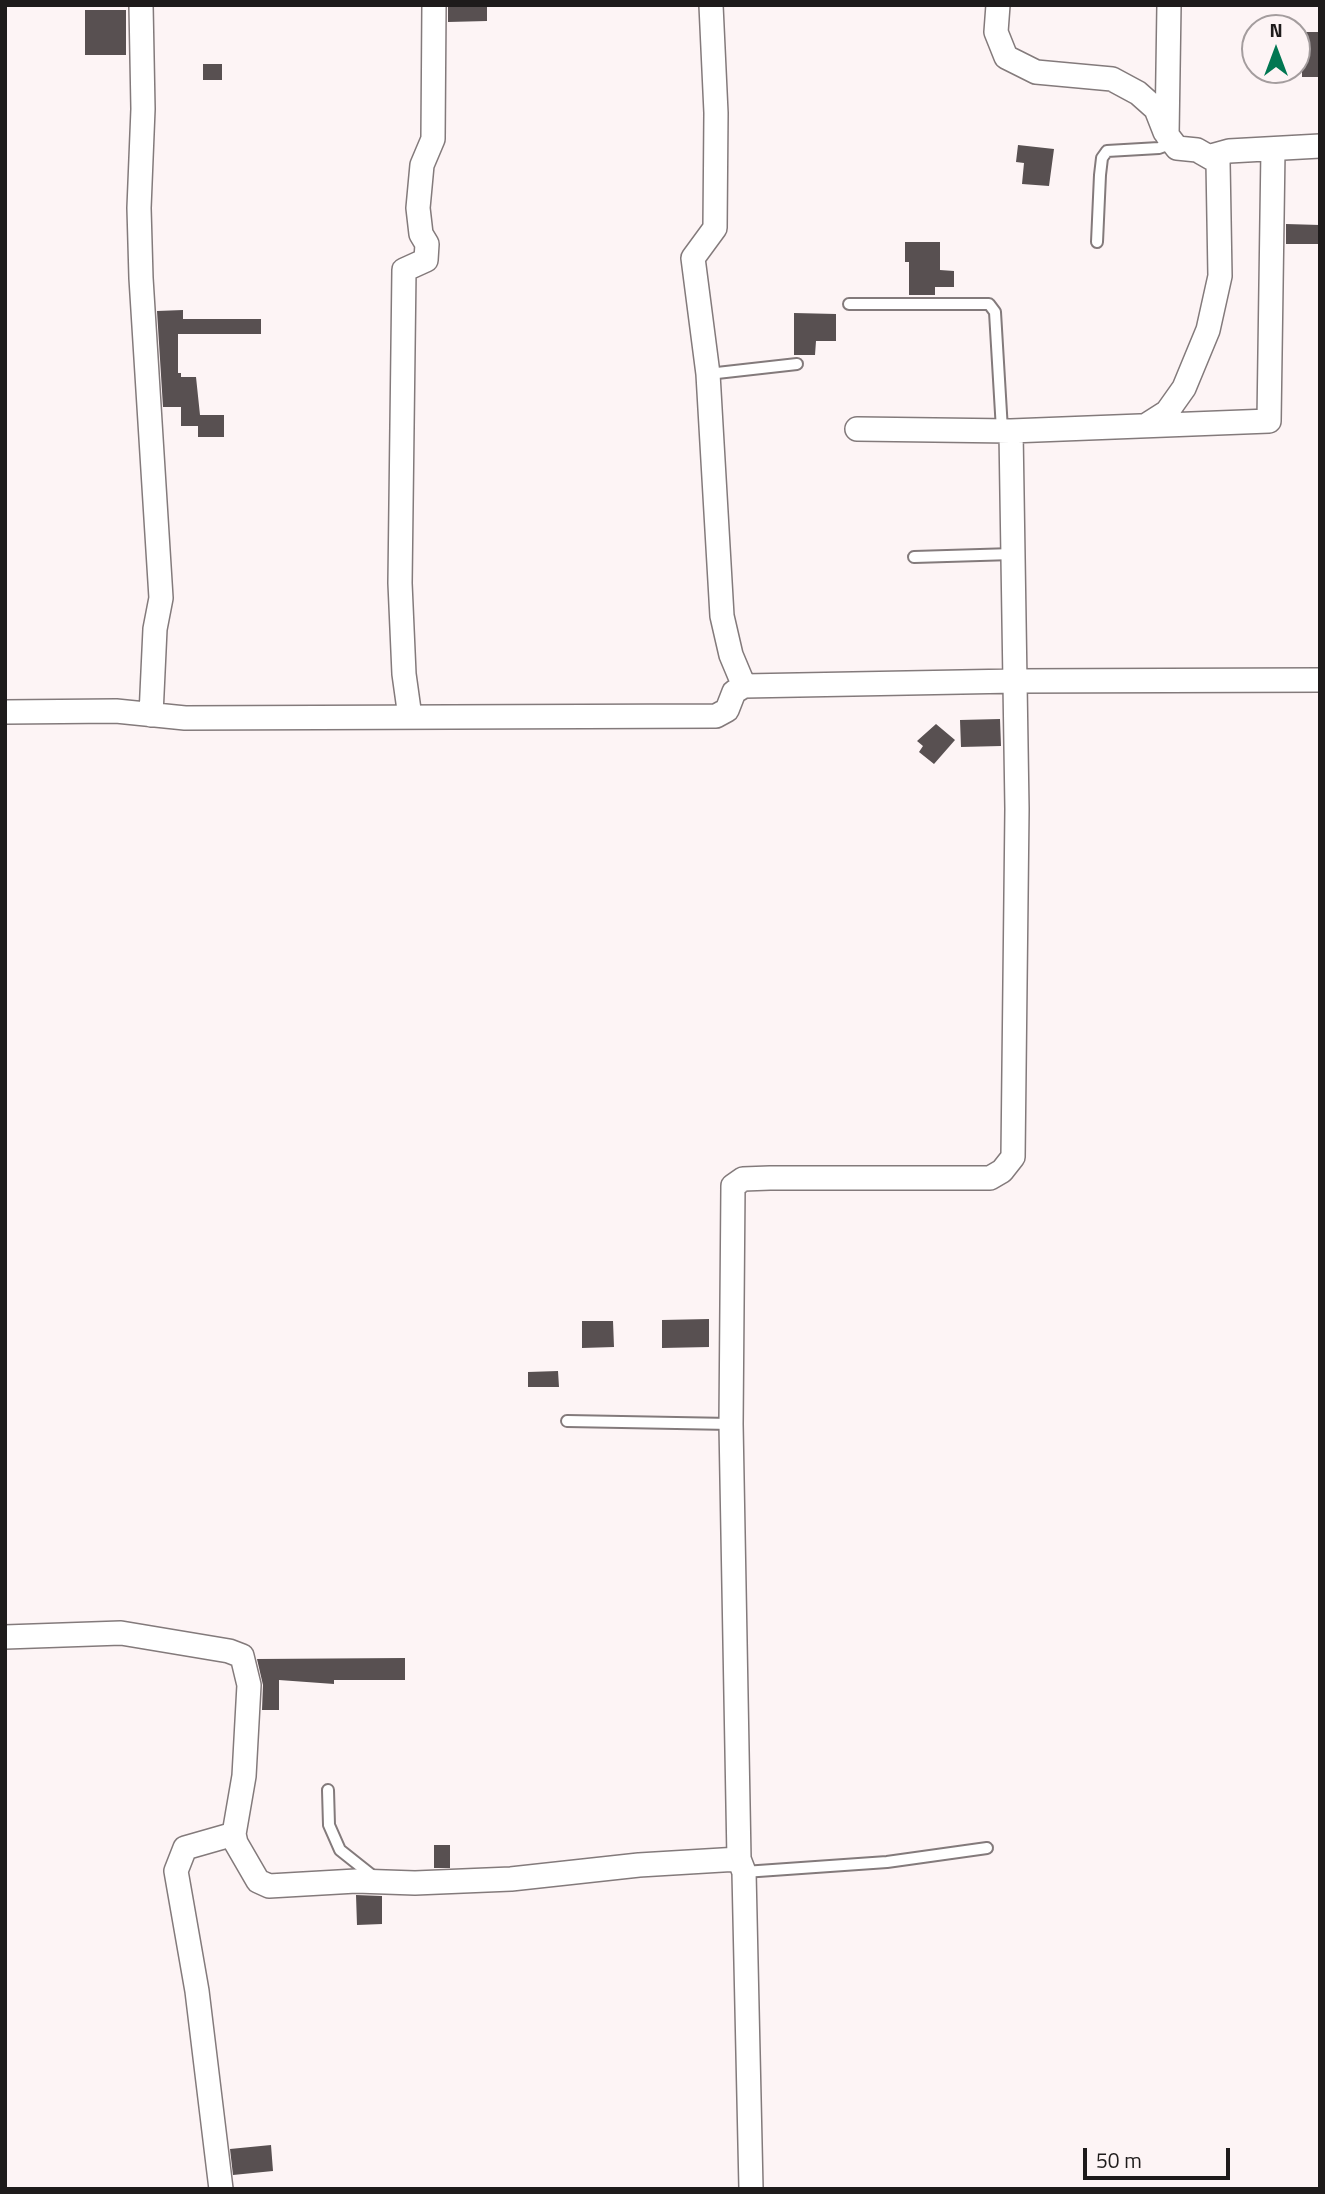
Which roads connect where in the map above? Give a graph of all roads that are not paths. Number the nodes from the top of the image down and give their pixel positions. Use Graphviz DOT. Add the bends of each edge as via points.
graph roads {
  1 [pos="142,5"];
  2 [pos="434,5"];
  3 [pos="711,5"];
  4 [pos="998,5"];
  5 [pos="1169,5"];
  6 [pos="1170,139"];
  7 [pos="1320,146"];
  8 [pos="1273,150"];
  9 [pos="1211,156"];
  10 [pos="1097,242"];
  11 [pos="849,304"];
  12 [pos="797,364"];
  13 [pos="708,374"];
  14 [pos="1145,426"];
  15 [pos="857,429"];
  16 [pos="1006,430"];
  17 [pos="1013,554"];
  18 [pos="914,557"];
  19 [pos="1320,680"];
  20 [pos="1016,681"];
  21 [pos="735,696"];
  22 [pos="5,712"];
  23 [pos="151,715"];
  24 [pos="410,717"];
  25 [pos="567,1421"];
  26 [pos="731,1424"];
  27 [pos="5,1637"];
  28 [pos="328,1790"];
  29 [pos="234,1834"];
  30 [pos="986,1848"];
  31 [pos="741,1865"];
  32 [pos="390,1882"];
  33 [pos="221,2189"];
  34 [pos="751,2189"];
  1 -- 23 [label="street" via="141,278 162,598 155,629"];
  2 -- 24 [label="street" via="433,139 422,165 418,208 426,260 404,270 400,583"];
  3 -- 13 [label="street" via="715,228 694,258"];
  4 -- 6 [label="street" via="996,32 1006,57 1036,72 1112,79 1156,109"];
  5 -- 6 [label="street"];
  6 -- 9 [label="street" via="1177,148"];
  6 -- 10 [label="lane" via="1159,148 1107,151 1102,158"];
  7 -- 8 [label="street"];
  8 -- 9 [label="street" via="1229,150"];
  8 -- 14 [label="street" via="1269,421"];
  9 -- 14 [label="street" via="1218,162 1219,173 1220,276 1208,330 1184,388 1167,412"];
  11 -- 16 [label="lane" via="989,304 995,312"];
  12 -- 13 [label="lane"];
  13 -- 21 [label="street" via="722,616"];
  14 -- 16 [label="street"];
  15 -- 16 [label="street"];
  16 -- 17 [label="street"];
  17 -- 18 [label="lane"];
  17 -- 20 [label="street"];
  19 -- 20 [label="street"];
  20 -- 21 [label="street"];
  20 -- 26 [label="street" via="1013,1157 990,1178 743,1178 733,1186"];
  21 -- 24 [label="street" via="716,716"];
  22 -- 23 [label="street"];
  23 -- 24 [label="street"];
  25 -- 26 [label="lane"];
  26 -- 31 [label="street"];
  27 -- 29 [label="street" via="121,1633 242,1656 248,1698 244,1776"];
  28 -- 32 [label="lane" via="329,1825 340,1850 373,1876"];
  29 -- 32 [label="street" via="258,1881 269,1886"];
  29 -- 33 [label="street" via="185,1849 176,1871 197,1991"];
  30 -- 31 [label="lane" via="887,1862"];
  31 -- 32 [label="street" via="639,1865 511,1879"];
  31 -- 34 [label="street"];
}
